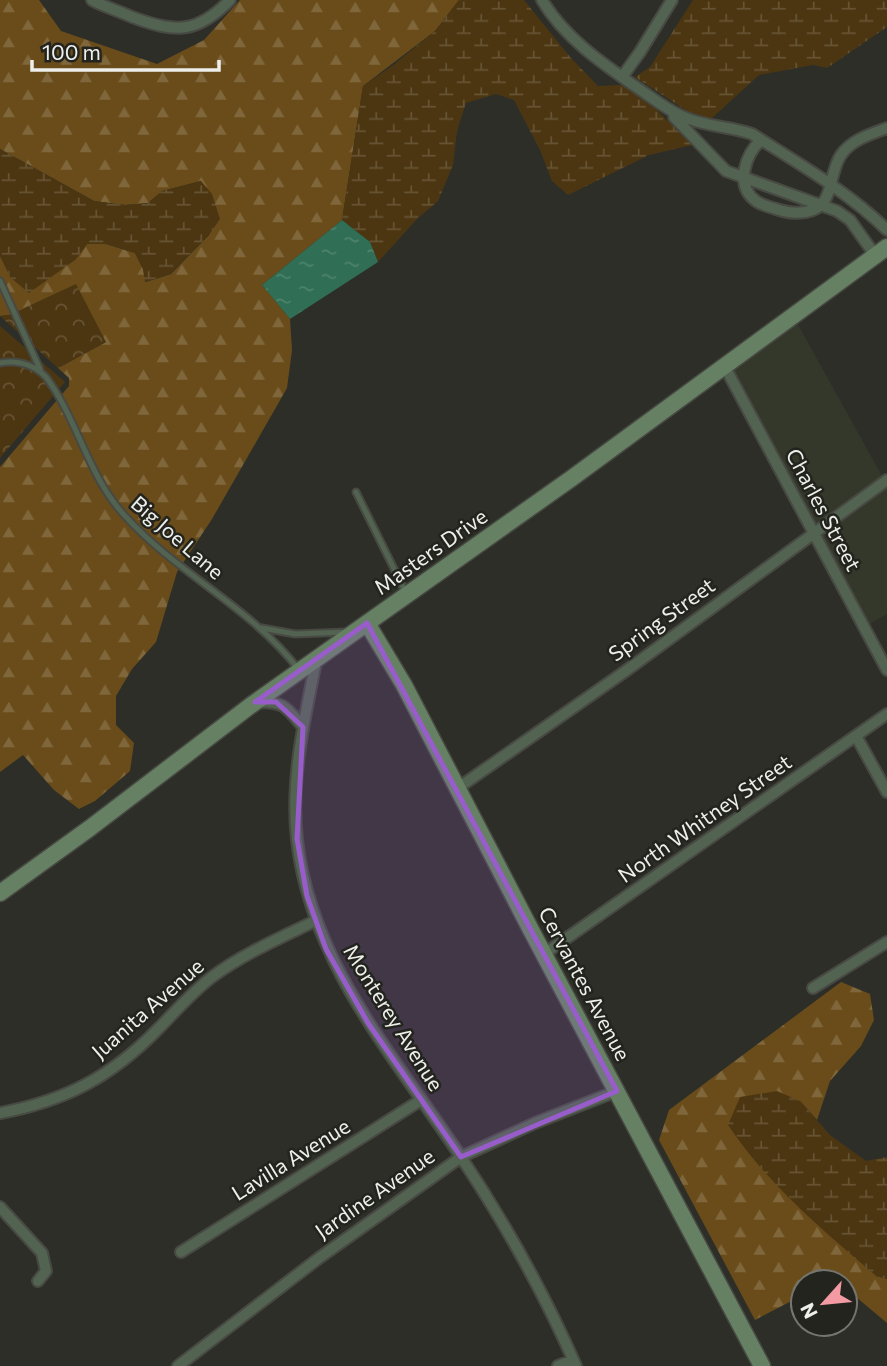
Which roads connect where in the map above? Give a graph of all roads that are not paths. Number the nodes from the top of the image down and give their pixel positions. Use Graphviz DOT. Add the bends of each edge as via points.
graph roads {
  1 [pos="92,0"];
  2 [pos="230,0"];
  3 [pos="542,0"];
  4 [pos="671,0"];
  5 [pos="622,77"];
  6 [pos="662,105"];
  7 [pos="887,128"];
  8 [pos="761,139"];
  9 [pos="745,178"];
  10 [pos="830,184"];
  11 [pos="823,204"];
  12 [pos="887,230"];
  13 [pos="883,252"];
  14 [pos="0,281"];
  15 [pos="0,362"];
  16 [pos="725,367"];
  17 [pos="41,372"];
  18 [pos="887,480"];
  19 [pos="356,492"];
  20 [pos="813,534"];
  21 [pos="407,596"];
  22 [pos="360,627"];
  23 [pos="261,628"];
  24 [pos="317,657"];
  25 [pos="299,670"];
  26 [pos="887,670"];
  27 [pos="255,702"];
  28 [pos="887,714"];
  29 [pos="303,727"];
  30 [pos="856,736"];
  31 [pos="458,788"];
  32 [pos="887,792"];
  33 [pos="0,893"];
  34 [pos="315,921"];
  35 [pos="887,942"];
  36 [pos="544,954"];
  37 [pos="813,988"];
  38 [pos="617,1091"];
  39 [pos="421,1100"];
  40 [pos="0,1113"];
  41 [pos="461,1157"];
  42 [pos="0,1207"];
  43 [pos="181,1252"];
  44 [pos="38,1281"];
  45 [pos="575,1363"];
  46 [pos="178,1366"];
  47 [pos="558,1366"];
  48 [pos="762,1366"];
  1 -- 2 [label="street" via="158,26 180,29 197,26"];
  3 -- 5 [label="street" via="568,32"];
  4 -- 5 [label="street"];
  5 -- 6 [label="street"];
  6 -- 8 [label="street" via="683,117"];
  6 -- 9 [label="street" via="726,171"];
  7 -- 10 [label="street" via="842,152"];
  8 -- 9 [label="street" via="744,165"];
  8 -- 10 [label="street"];
  9 -- 11 [label="street"];
  9 -- 11 [label="street" via="748,193 756,201 780,211 795,214"];
  10 -- 11 [label="street"];
  10 -- 12 [label="street"];
  11 -- 13 [label="street" via="850,220"];
  13 -- 16 [label="street, Masters Drive"];
  14 -- 17 [label="lane, Big Joe Lane"];
  15 -- 17 [label="lane" via="22,362"];
  16 -- 20 [label="street, Charles Street"];
  16 -- 21 [label="street, Masters Drive"];
  17 -- 23 [label="lane, Big Joe Lane" via="97,478 125,517"];
  18 -- 20 [label="street, Spring Street"];
  19 -- 21 [label="lane"];
  20 -- 26 [label="street, Charles Street"];
  20 -- 31 [label="street, Spring Street"];
  21 -- 22 [label="street, Masters Drive"];
  22 -- 23 [label="lane" via="295,634"];
  22 -- 24 [label="street, Masters Drive"];
  22 -- 31 [label="street, Cervantes Avenue" via="404,685"];
  23 -- 25 [label="lane, Big Joe Lane"];
  24 -- 25 [label="street, Masters Drive"];
  24 -- 29 [label="street, Monterey Avenue"];
  25 -- 27 [label="street, Masters Drive"];
  27 -- 29 [label="street" via="276,702"];
  27 -- 33 [label="street, Masters Drive"];
  28 -- 30 [label="street, North Whitney Street"];
  29 -- 34 [label="street, Monterey Avenue" via="295,804 297,839"];
  30 -- 32 [label="street"];
  30 -- 36 [label="street, North Whitney Street"];
  31 -- 36 [label="street, Cervantes Avenue"];
  34 -- 39 [label="street, Monterey Avenue" via="368,1023"];
  34 -- 40 [label="street, Juanita Avenue" via="213,976 141,1045 101,1076 56,1100"];
  35 -- 37 [label="street"];
  36 -- 38 [label="street, Cervantes Avenue"];
  38 -- 41 [label="street, Jardine Avenue"];
  38 -- 48 [label="street, Cervantes Avenue"];
  39 -- 41 [label="street, Monterey Avenue"];
  39 -- 43 [label="street, Lavilla Avenue"];
  41 -- 45 [label="street, Monterey Avenue" via="539,1289"];
  41 -- 46 [label="street, Jardine Avenue"];
  42 -- 44 [label="street" via="42,1254 46,1271"];
  45 -- 47 [label="street"];
}
